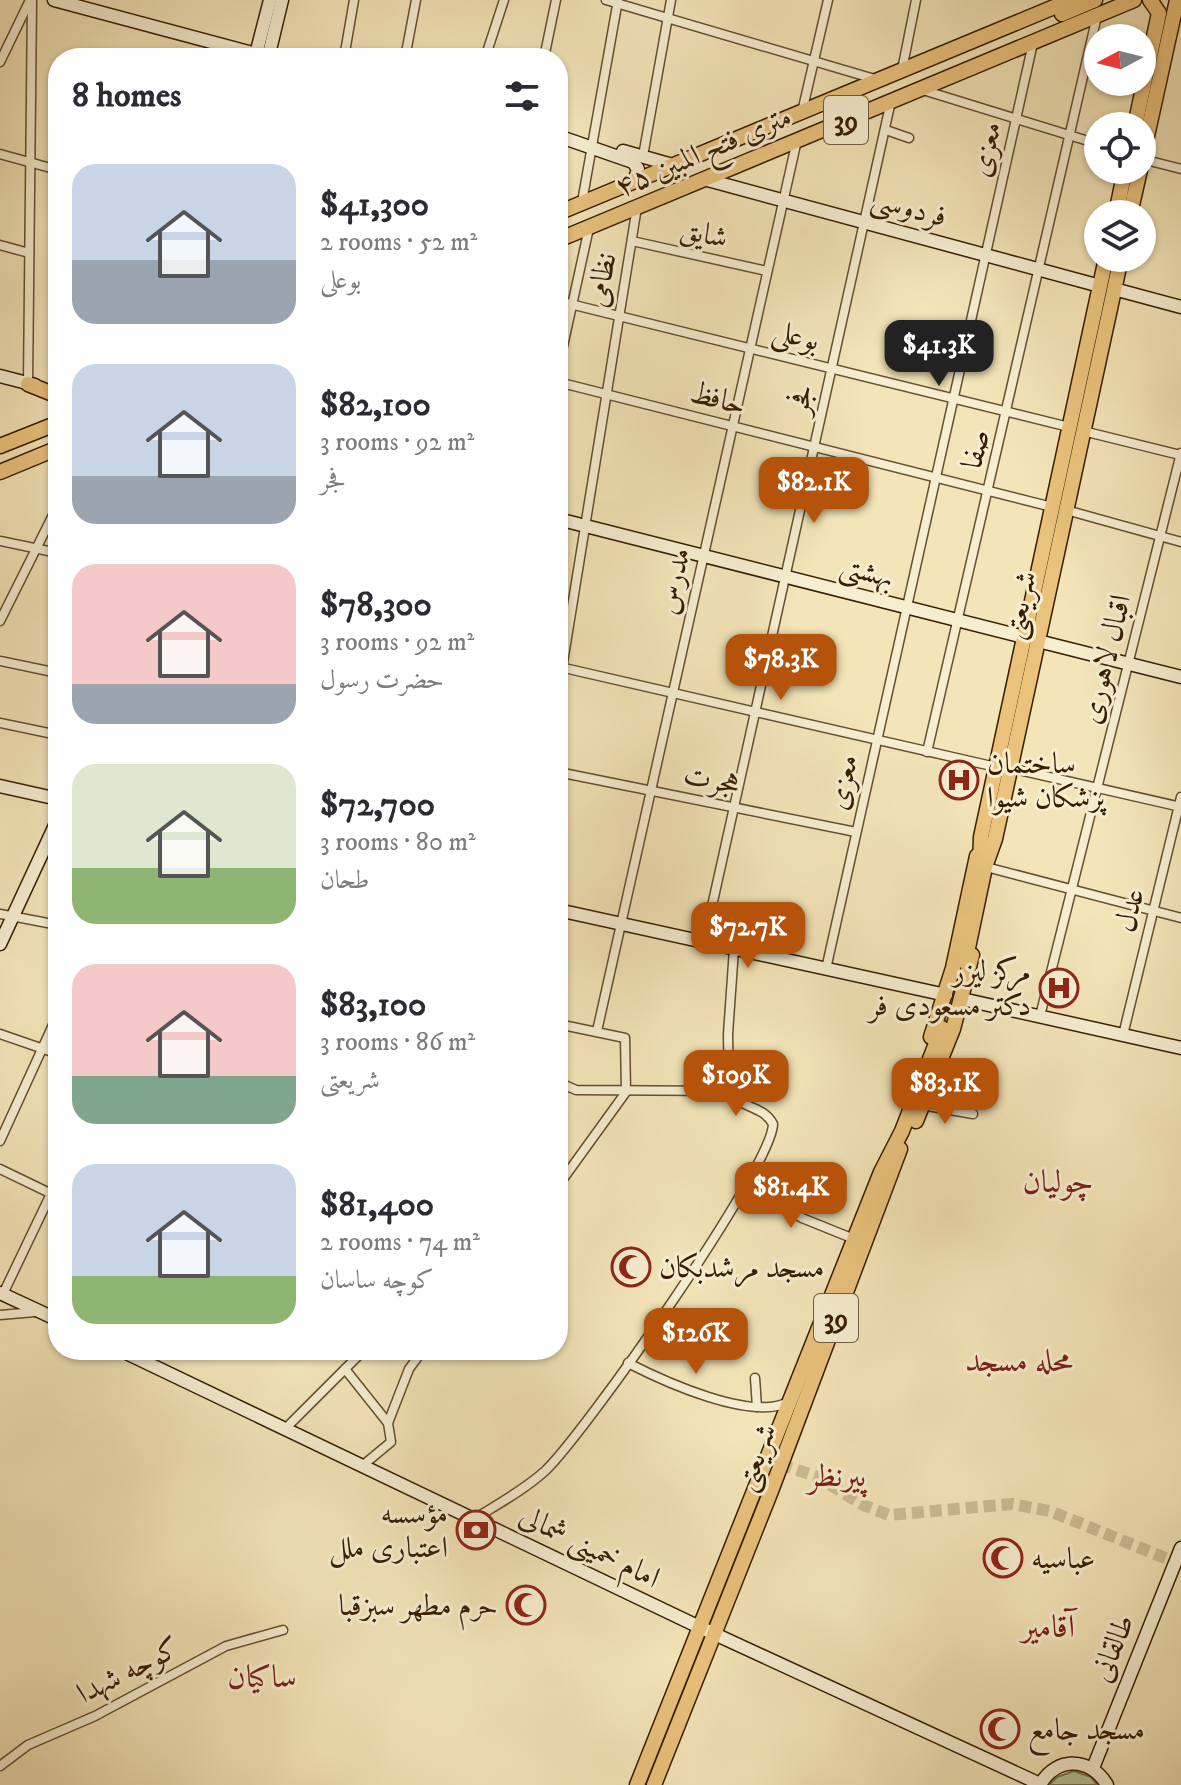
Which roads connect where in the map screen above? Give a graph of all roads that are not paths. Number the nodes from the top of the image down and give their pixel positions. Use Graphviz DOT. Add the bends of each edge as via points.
graph roads {
  1 [pos="31,0"];
  2 [pos="54,0"];
  3 [pos="270,0"];
  4 [pos="282,0"];
  5 [pos="354,0"];
  6 [pos="416,0"];
  7 [pos="504,0"];
  8 [pos="556,0"];
  9 [pos="606,0"];
  10 [pos="671,0"];
  11 [pos="828,0"];
  12 [pos="916,0"];
  13 [pos="1071,0"];
  14 [pos="1134,0"];
  15 [pos="1177,0"];
  16 [pos="618,2"];
  17 [pos="1046,6"];
  18 [pos="1103,6"];
  19 [pos="1161,9"];
  20 [pos="668,19"];
  21 [pos="1033,42"];
  22 [pos="227,48"];
  23 [pos="261,48"];
  24 [pos="263,48"];
  25 [pos="346,48"];
  26 [pos="407,48"];
  27 [pos="488,48"];
  28 [pos="546,48"];
  29 [pos="959,48"];
  30 [pos="814,61"];
  31 [pos="0,62"];
  32 [pos="968,69"];
  33 [pos="902,70"];
  34 [pos="879,80"];
  35 [pos="920,89"];
  36 [pos="891,101"];
  37 [pos="821,104"];
  38 [pos="802,112"];
  39 [pos="1138,112"];
  40 [pos="1148,112"];
  41 [pos="1016,120"];
  42 [pos="829,127"];
  43 [pos="886,130"];
  44 [pos="1071,136"];
  45 [pos="909,138"];
  46 [pos="568,139"];
  47 [pos="797,140"];
  48 [pos="1084,140"];
  49 [pos="592,145"];
  50 [pos="0,154"];
  51 [pos="643,156"];
  52 [pos="30,163"];
  53 [pos="1156,163"];
  54 [pos="676,166"];
  55 [pos="48,168"];
  56 [pos="1181,169"];
  57 [pos="704,179"];
  58 [pos="634,182"];
  59 [pos="783,200"];
  60 [pos="582,202"];
  61 [pos="638,207"];
  62 [pos="568,208"];
  63 [pos="866,223"];
  64 [pos="589,227"];
  65 [pos="568,236"];
  66 [pos="632,241"];
  67 [pos="0,245"];
  68 [pos="29,253"];
  69 [pos="986,255"];
  70 [pos="1041,270"];
  71 [pos="767,271"];
  72 [pos="1106,272"];
  73 [pos="1114,272"];
  74 [pos="1107,287"];
  75 [pos="568,303"];
  76 [pos="572,304"];
  77 [pos="1181,307"];
  78 [pos="619,316"];
  79 [pos="568,323"];
  80 [pos="749,348"];
  81 [pos="832,369"];
  82 [pos="0,376"];
  83 [pos="28,384"];
  84 [pos="568,384"];
  85 [pos="48,387"];
  86 [pos="48,392"];
  87 [pos="606,394"];
  88 [pos="953,398"];
  89 [pos="1007,412"];
  90 [pos="48,425"];
  91 [pos="732,426"];
  92 [pos="1076,429"];
  93 [pos="0,446"];
  94 [pos="814,447"];
  95 [pos="48,452"];
  96 [pos="1181,454"];
  97 [pos="0,472"];
  98 [pos="935,477"];
  99 [pos="990,491"];
  100 [pos="1059,508"];
  101 [pos="568,522"];
  102 [pos="48,525"];
  103 [pos="583,526"];
  104 [pos="1160,536"];
  105 [pos="0,541"];
  106 [pos="1181,542"];
  107 [pos="36,549"];
  108 [pos="48,551"];
  109 [pos="703,556"];
  110 [pos="786,577"];
  111 [pos="906,607"];
  112 [pos="568,618"];
  113 [pos="0,621"];
  114 [pos="958,621"];
  115 [pos="1031,639"];
  116 [pos="0,661"];
  117 [pos="1129,663"];
  118 [pos="568,669"];
  119 [pos="48,671"];
  120 [pos="1181,677"];
  121 [pos="672,693"];
  122 [pos="755,712"];
  123 [pos="0,723"];
  124 [pos="48,733"];
  125 [pos="876,740"];
  126 [pos="927,752"];
  127 [pos="1003,768"];
  128 [pos="568,774"];
  129 [pos="0,786"];
  130 [pos="1098,788"];
  131 [pos="650,791"];
  132 [pos="48,797"];
  133 [pos="1180,804"];
  134 [pos="734,808"];
  135 [pos="856,832"];
  136 [pos="48,837"];
  137 [pos="988,838"];
  138 [pos="990,868"];
  139 [pos="1072,890"];
  140 [pos="1153,911"];
  141 [pos="568,912"];
  142 [pos="6,915"];
  143 [pos="1181,918"];
  144 [pos="48,923"];
  145 [pos="621,924"];
  146 [pos="704,942"];
  147 [pos="0,944"];
  148 [pos="734,949"];
  149 [pos="962,963"];
  150 [pos="826,969"];
  151 [pos="946,995"];
  152 [pos="962,999"];
  153 [pos="1040,1016"];
  154 [pos="568,1026"];
  155 [pos="944,1027"];
  156 [pos="597,1031"];
  157 [pos="0,1034"];
  158 [pos="1123,1035"];
  159 [pos="48,1036"];
  160 [pos="1181,1048"];
  161 [pos="42,1049"];
  162 [pos="48,1051"];
  163 [pos="568,1086"];
  164 [pos="729,1091"];
  165 [pos="626,1092"];
  166 [pos="922,1105"];
  167 [pos="973,1114"];
  168 [pos="0,1141"];
  169 [pos="0,1169"];
  170 [pos="568,1172"];
  171 [pos="886,1174"];
  172 [pos="746,1184"];
  173 [pos="48,1193"];
  174 [pos="48,1207"];
  175 [pos="854,1239"];
  176 [pos="2,1293"];
  177 [pos="39,1311"];
  178 [pos="0,1315"];
  179 [pos="48,1315"];
  180 [pos="141,1360"];
  181 [pos="354,1360"];
  182 [pos="416,1360"];
  183 [pos="628,1363"];
  184 [pos="345,1369"];
  185 [pos="755,1378"];
  186 [pos="790,1401"];
  187 [pos="757,1407"];
  188 [pos="388,1423"];
  189 [pos="285,1429"];
  190 [pos="774,1458"];
  191 [pos="362,1466"];
  192 [pos="474,1519"];
  193 [pos="1181,1548"];
  194 [pos="721,1594"];
  195 [pos="698,1626"];
  196 [pos="283,1630"];
  197 [pos="715,1634"];
  198 [pos="694,1662"];
  199 [pos="0,1766"];
  200 [pos="1089,1766"];
  201 [pos="646,1782"];
  202 [pos="1040,1784"];
  203 [pos="1107,1785"];
  1 -- 31 [label="street"];
  1 -- 52 [label="street"];
  2 -- 22 [label="main road"];
  3 -- 23 [label="main road"];
  4 -- 24 [label="main road"];
  5 -- 25 [label="street"];
  6 -- 26 [label="street"];
  7 -- 27 [label="street"];
  8 -- 28 [label="street"];
  9 -- 16 [label="street"];
  10 -- 20 [label="street"];
  11 -- 30 [label="street"];
  12 -- 33 [label="street"];
  13 -- 17 [label="main road, ۴۵ متری فتح المبین / 39"];
  14 -- 18 [label="main road, ۴۵ متری فتح المبین / 39"];
  15 -- 19 [label="main road"];
  16 -- 20 [label="street"];
  16 -- 49 [label="street"];
  17 -- 29 [label="main road, ۴۵ متری فتح المبین / 39"];
  18 -- 21 [label="main road, ۴۵ متری فتح المبین / 39"];
  18 -- 29 [label="main road, 39"];
  18 -- 32 [label="main road, 39" via="998,49"];
  18 -- 44 [label="street, صفا"];
  19 -- 39 [label="main road"];
  19 -- 40 [label="main road"];
  20 -- 30 [label="street"];
  20 -- 51 [label="street"];
  21 -- 32 [label="main road, ۴۵ متری فتح المبین / 39"];
  21 -- 41 [label="street, معزی"];
  29 -- 33 [label="main road, ۴۵ متری فتح المبین / 39"];
  30 -- 34 [label="street"];
  30 -- 38 [label="street"];
  32 -- 35 [label="main road, ۴۵ متری فتح المبین / 39"];
  33 -- 34 [label="main road, ۴۵ متری فتح المبین / 39"];
  34 -- 37 [label="main road, ۴۵ متری فتح المبین / 39"];
  35 -- 36 [label="main road, ۴۵ متری فتح المبین / 39"];
  35 -- 41 [label="street"];
  36 -- 42 [label="main road, ۴۵ متری فتح المبین / 39"];
  36 -- 43 [label="street, فجر"];
  37 -- 38 [label="main road, ۴۵ متری فتح المبین / 39"];
  37 -- 42 [label="main road"];
  38 -- 54 [label="main road, ۴۵ متری فتح المبین / 39"];
  41 -- 44 [label="street"];
  41 -- 69 [label="street, معزی"];
  42 -- 47 [label="main road, ۴۵ متری فتح المبین / 39"];
  43 -- 45 [label="street"];
  43 -- 63 [label="street, فجر"];
  44 -- 48 [label="street"];
  44 -- 70 [label="street, صفا"];
  46 -- 49 [label="main road"];
  47 -- 57 [label="main road, ۴۵ متری فتح المبین / 39"];
  47 -- 59 [label="street, مدرس"];
  49 -- 51 [label="main road"];
  49 -- 58 [label="main road" via="637,165"];
  49 -- 60 [label="street"];
  50 -- 52 [label="street"];
  51 -- 54 [label="main road"];
  52 -- 55 [label="street"];
  52 -- 68 [label="street"];
  53 -- 56 [label="street"];
  54 -- 58 [label="main road, ۴۵ متری فتح المبین / 39"];
  57 -- 59 [label="main road, فردوسی"];
  57 -- 61 [label="main road, ۴۵ متری فتح المبین / 39"];
  58 -- 60 [label="main road, ۴۵ متری فتح المبین / 39"];
  59 -- 63 [label="main road, فردوسی"];
  59 -- 71 [label="street, مدرس"];
  60 -- 62 [label="main road, ۴۵ متری فتح المبین / 39"];
  61 -- 64 [label="main road, ۴۵ متری فتح المبین / 39"];
  61 -- 66 [label="street, نظامی"];
  63 -- 69 [label="main road, فردوسی"];
  63 -- 81 [label="street, فجر"];
  64 -- 65 [label="main road, ۴۵ متری فتح المبین / 39"];
  64 -- 76 [label="street"];
  66 -- 71 [label="street, شایق"];
  66 -- 78 [label="street, نظامی"];
  67 -- 68 [label="street"];
  68 -- 83 [label="street"];
  69 -- 70 [label="main road, فردوسی"];
  69 -- 88 [label="street, معزی"];
  70 -- 74 [label="main road, فردوسی"];
  70 -- 89 [label="street, صفا"];
  71 -- 80 [label="street, مدرس"];
  72 -- 74 [label="main road, شریعتی"];
  73 -- 74 [label="main road, شریعتی"];
  74 -- 77 [label="main road, فردوسی"];
  74 -- 92 [label="main road, شریعتی"];
  75 -- 76 [label="street, بوعلی"];
  76 -- 78 [label="street, بوعلی"];
  76 -- 79 [label="street"];
  78 -- 80 [label="street, بوعلی"];
  78 -- 87 [label="street, نظامی"];
  80 -- 81 [label="street, بوعلی"];
  80 -- 91 [label="street, مدرس"];
  81 -- 88 [label="street, بوعلی"];
  81 -- 94 [label="street, فجر"];
  82 -- 83 [label="main road"];
  83 -- 85 [label="main road"];
  83 -- 86 [label="main road"];
  84 -- 87 [label="street, حافظ"];
  87 -- 91 [label="street, حافظ"];
  87 -- 103 [label="street, نظامی"];
  88 -- 89 [label="street, بوعلی"];
  88 -- 98 [label="street, معزی"];
  89 -- 92 [label="street, بوعلی"];
  89 -- 99 [label="street, صفا"];
  90 -- 93 [label="main road"];
  91 -- 94 [label="street, حافظ"];
  91 -- 109 [label="street, مدرس"];
  92 -- 96 [label="street, بوعلی"];
  92 -- 100 [label="main road, شریعتی"];
  94 -- 98 [label="street, حافظ"];
  94 -- 110 [label="street, فجر"];
  95 -- 97 [label="main road"];
  96 -- 104 [label="street, اقبال لاهوری"];
  98 -- 99 [label="street, حافظ"];
  98 -- 111 [label="street, معزی"];
  99 -- 100 [label="street, حافظ"];
  99 -- 114 [label="street, صفا"];
  100 -- 104 [label="street, حافظ"];
  100 -- 115 [label="main road, شریعتی"];
  101 -- 103 [label="main road, بهشتی"];
  102 -- 107 [label="street"];
  103 -- 109 [label="main road, بهشتی"];
  103 -- 112 [label="street, نظامی"];
  104 -- 106 [label="street, حافظ"];
  104 -- 117 [label="street, اقبال لاهوری"];
  105 -- 107 [label="street"];
  107 -- 108 [label="street"];
  107 -- 113 [label="street"];
  109 -- 110 [label="main road, بهشتی"];
  109 -- 121 [label="street, مدرس"];
  110 -- 111 [label="main road, بهشتی"];
  110 -- 122 [label="street, فجر"];
  111 -- 114 [label="main road, بهشتی"];
  111 -- 125 [label="street, معزی"];
  114 -- 115 [label="main road, بهشتی"];
  114 -- 126 [label="street, صفا"];
  115 -- 117 [label="main road, بهشتی"];
  115 -- 127 [label="main road, شریعتی"];
  116 -- 119 [label="street"];
  117 -- 120 [label="main road, بهشتی"];
  117 -- 130 [label="street, اقبال لاهوری"];
  118 -- 121 [label="street"];
  121 -- 122 [label="street"];
  121 -- 131 [label="street, مدرس"];
  122 -- 125 [label="street"];
  122 -- 134 [label="street, فجر"];
  123 -- 124 [label="street"];
  125 -- 126 [label="street"];
  125 -- 135 [label="street, معزی"];
  126 -- 127 [label="street"];
  127 -- 130 [label="street"];
  127 -- 137 [label="main road, شریعتی"];
  128 -- 131 [label="street, هجرت"];
  129 -- 132 [label="main road"];
  130 -- 133 [label="street"];
  130 -- 139 [label="street, اقبال لاهوری"];
  131 -- 134 [label="street, هجرت"];
  131 -- 145 [label="street, مدرس"];
  133 -- 140 [label="street, عدل"];
  134 -- 135 [label="street, هجرت"];
  134 -- 146 [label="street, فجر"];
  135 -- 150 [label="street, معزی"];
  136 -- 142 [label="main road"];
  137 -- 138 [label="main road"];
  137 -- 149 [label="main road, شریعتی"];
  138 -- 139 [label="street"];
  138 -- 149 [label="main road"];
  139 -- 140 [label="street"];
  139 -- 153 [label="street, اقبال لاهوری"];
  140 -- 143 [label="street"];
  140 -- 158 [label="street, عدل"];
  141 -- 145 [label="main road"];
  142 -- 144 [label="street"];
  142 -- 147 [label="main road"];
  145 -- 146 [label="main road"];
  145 -- 156 [label="street, مدرس"];
  146 -- 148 [label="main road"];
  148 -- 150 [label="main road"];
  148 -- 164 [label="street"];
  149 -- 151 [label="main road"];
  149 -- 152 [label="main road"];
  150 -- 151 [label="main road"];
  151 -- 152 [label="main road"];
  151 -- 155 [label="main road"];
  152 -- 153 [label="main road"];
  152 -- 155 [label="main road"];
  153 -- 158 [label="main road"];
  154 -- 156 [label="street"];
  155 -- 166 [label="main road"];
  155 -- 171 [label="main road"];
  156 -- 165 [label="street" via="625,1038"];
  157 -- 161 [label="street"];
  158 -- 160 [label="main road"];
  159 -- 161 [label="street"];
  161 -- 162 [label="street"];
  161 -- 168 [label="street"];
  163 -- 165 [label="street"];
  164 -- 165 [label="street"];
  164 -- 172 [label="street" via="773,1124"];
  165 -- 170 [label="street"];
  166 -- 167 [label="street"];
  166 -- 171 [label="main road"];
  169 -- 173 [label="street"];
  171 -- 175 [label="main road, شریعتی / 39"];
  171 -- 190 [label="main road, شریعتی / 39"];
  172 -- 175 [label="street" via="802,1218"];
  172 -- 183 [label="street"];
  174 -- 176 [label="street"];
  175 -- 186 [label="main road, شریعتی / 39"];
  176 -- 177 [label="main road"];
  177 -- 178 [label="street"];
  177 -- 179 [label="main road"];
  180 -- 189 [label="main road, امام خمینی شمالی"];
  181 -- 184 [label="street"];
  182 -- 188 [label="street"];
  183 -- 187 [label="street" via="673,1387"];
  183 -- 192 [label="street" via="547,1469"];
  184 -- 188 [label="street"];
  184 -- 189 [label="street"];
  185 -- 187 [label="street"];
  186 -- 187 [label="street"];
  186 -- 190 [label="main road, شریعتی / 39"];
  188 -- 191 [label="street" via="391,1442"];
  189 -- 191 [label="main road, امام خمینی شمالی"];
  190 -- 194 [label="main road, 39"];
  190 -- 195 [label="main road, شریعتی"];
  190 -- 197 [label="main road, شریعتی"];
  191 -- 192 [label="main road, امام خمینی شمالی"];
  192 -- 195 [label="main road, امام خمینی شمالی"];
  193 -- 200 [label="main road, طالقانی"];
  195 -- 197 [label="main road, امام خمینی شمالی"];
  195 -- 201 [label="main road, شریعتی"];
  196 -- 199 [label="street, کوچه شهدا" via="226,1646 95,1716 28,1745"];
  197 -- 201 [label="main road, شریعتی"];
  197 -- 202 [label="main road, امام خمینی شمالی"];
  198 -- 201 [label="main road"];
  200 -- 202 [label="main road" via="1061,1765"];
  200 -- 203 [label="main road"];
}
